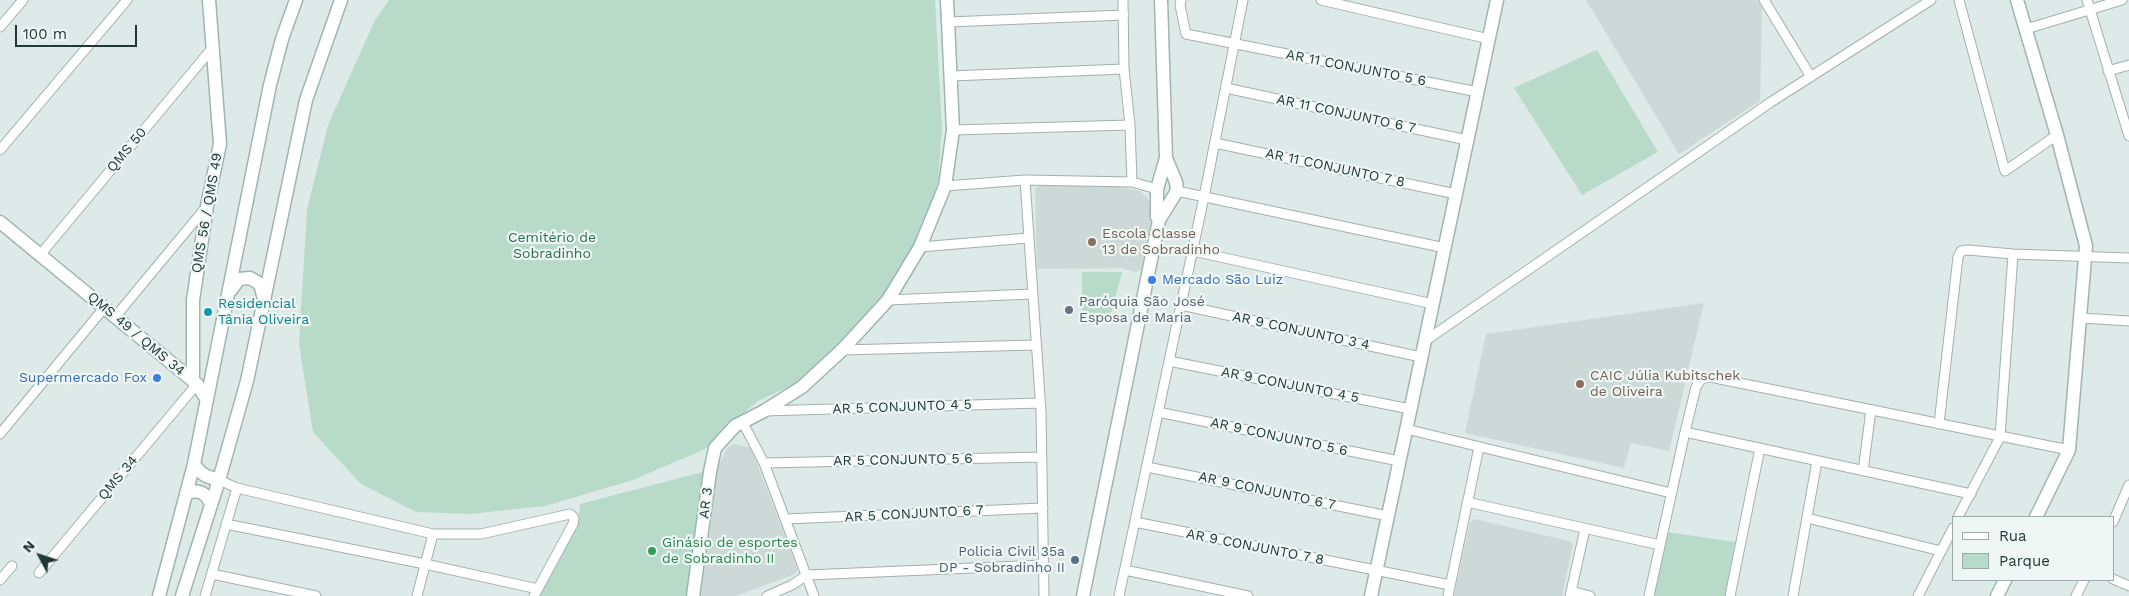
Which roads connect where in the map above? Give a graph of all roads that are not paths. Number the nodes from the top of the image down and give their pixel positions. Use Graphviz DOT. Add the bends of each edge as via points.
graph roads {
  1 [pos="23,0"];
  2 [pos="127,0"];
  3 [pos="209,0"];
  4 [pos="296,0"];
  5 [pos="341,0"];
  6 [pos="947,0"];
  7 [pos="1124,0"];
  8 [pos="1161,0"];
  9 [pos="1181,0"];
  10 [pos="1243,0"];
  11 [pos="1321,0"];
  12 [pos="1497,0"];
  13 [pos="1764,0"];
  14 [pos="1930,0"];
  15 [pos="1959,0"];
  16 [pos="2017,0"];
  17 [pos="2086,0"];
  18 [pos="2122,0"];
  19 [pos="2089,11"];
  20 [pos="1124,15"];
  21 [pos="948,22"];
  22 [pos="0,27"];
  23 [pos="2026,29"];
  24 [pos="1489,39"];
  25 [pos="1234,44"];
  26 [pos="214,46"];
  27 [pos="2129,65"];
  28 [pos="1124,69"];
  29 [pos="2108,71"];
  30 [pos="951,76"];
  31 [pos="1811,77"];
  32 [pos="1226,88"];
  33 [pos="1478,92"];
  34 [pos="1130,125"];
  35 [pos="953,130"];
  36 [pos="2056,135"];
  37 [pos="2129,136"];
  38 [pos="1467,140"];
  39 [pos="1215,143"];
  40 [pos="0,150"];
  41 [pos="1166,158"];
  42 [pos="1024,180"];
  43 [pos="1132,182"];
  44 [pos="946,186"];
  45 [pos="1158,189"];
  46 [pos="1175,191"];
  47 [pos="1456,194"];
  48 [pos="1204,197"];
  49 [pos="207,206"];
  50 [pos="1159,220"];
  51 [pos="0,222"];
  52 [pos="1028,238"];
  53 [pos="920,247"];
  54 [pos="1444,248"];
  55 [pos="1193,251"];
  56 [pos="2013,254"];
  57 [pos="40,255"];
  58 [pos="2085,257"];
  59 [pos="2129,258"];
  60 [pos="228,294"];
  61 [pos="1032,294"];
  62 [pos="888,300"];
  63 [pos="264,301"];
  64 [pos="1181,304"];
  65 [pos="1433,304"];
  66 [pos="104,308"];
  67 [pos="115,317"];
  68 [pos="2080,318"];
  69 [pos="2129,321"];
  70 [pos="1425,341"];
  71 [pos="1035,345"];
  72 [pos="842,350"];
  73 [pos="1422,357"];
  74 [pos="1169,361"];
  75 [pos="212,372"];
  76 [pos="195,382"];
  77 [pos="206,400"];
  78 [pos="1040,403"];
  79 [pos="1410,409"];
  80 [pos="1871,410"];
  81 [pos="764,411"];
  82 [pos="1158,412"];
  83 [pos="742,421"];
  84 [pos="1939,424"];
  85 [pos="1406,429"];
  86 [pos="1685,432"];
  87 [pos="0,434"];
  88 [pos="2000,437"];
  89 [pos="1479,447"];
  90 [pos="1760,448"];
  91 [pos="2069,450"];
  92 [pos="1042,457"];
  93 [pos="1399,461"];
  94 [pos="1817,461"];
  95 [pos="764,463"];
  96 [pos="194,464"];
  97 [pos="1146,467"];
  98 [pos="1863,471"];
  99 [pos="219,480"];
  100 [pos="2129,485"];
  101 [pos="236,488"];
  102 [pos="188,493"];
  103 [pos="1671,493"];
  104 [pos="1971,494"];
  105 [pos="1467,502"];
  106 [pos="211,504"];
  107 [pos="1042,508"];
  108 [pos="1388,516"];
  109 [pos="1959,516"];
  110 [pos="2036,516"];
  111 [pos="1807,518"];
  112 [pos="786,519"];
  113 [pos="2114,520"];
  114 [pos="1135,522"];
  115 [pos="226,524"];
  116 [pos="1585,529"];
  117 [pos="1952,530"];
  118 [pos="433,534"];
  119 [pos="1660,545"];
  120 [pos="1941,551"];
  121 [pos="425,564"];
  122 [pos="1044,565"];
  123 [pos="12,566"];
  124 [pos="1124,570"];
  125 [pos="1376,571"];
  126 [pos="39,573"];
  127 [pos="212,574"];
  128 [pos="807,575"];
  129 [pos="2114,579"];
  130 [pos="0,580"];
  131 [pos="2004,581"];
  132 [pos="2084,581"];
  133 [pos="1450,585"];
  134 [pos="2129,586"];
  135 [pos="536,593"];
  136 [pos="1570,594"];
  137 [pos="159,596"];
  138 [pos="182,596"];
  139 [pos="205,596"];
  140 [pos="316,596"];
  141 [pos="417,596"];
  142 [pos="693,596"];
  143 [pos="767,596"];
  144 [pos="814,596"];
  145 [pos="1044,596"];
  146 [pos="1083,596"];
  147 [pos="1119,596"];
  148 [pos="1248,596"];
  149 [pos="1371,596"];
  150 [pos="1448,596"];
  151 [pos="1590,596"];
  152 [pos="1649,596"];
  153 [pos="1730,596"];
  154 [pos="1793,596"];
  155 [pos="1918,596"];
  156 [pos="1997,596"];
  157 [pos="2076,596"];
  1 -- 22 [label="street"];
  2 -- 40 [label="street"];
  3 -- 26 [label="street, QMS 56 / QMS 49"];
  4 -- 60 [label="street" via="270,85"];
  5 -- 63 [label="street" via="306,100"];
  6 -- 21 [label="street, AR 3"];
  7 -- 20 [label="street"];
  8 -- 41 [label="street"];
  9 -- 25 [label="street, AR 11 CONJUNTO 5 6" via="1186,34"];
  10 -- 25 [label="street"];
  11 -- 24 [label="street"];
  12 -- 24 [label="street"];
  13 -- 31 [label="street"];
  14 -- 31 [label="street"];
  15 -- 36 [label="street" via="2005,171"];
  16 -- 23 [label="street"];
  17 -- 19 [label="street"];
  18 -- 19 [label="street"];
  19 -- 23 [label="street"];
  19 -- 29 [label="street"];
  20 -- 21 [label="street"];
  20 -- 28 [label="street"];
  21 -- 30 [label="street, AR 3"];
  23 -- 36 [label="street"];
  24 -- 33 [label="street"];
  25 -- 32 [label="street"];
  25 -- 33 [label="street, AR 11 CONJUNTO 5 6"];
  26 -- 49 [label="street, QMS 56 / QMS 49" via="220,144"];
  26 -- 57 [label="street, QMS 50"];
  27 -- 29 [label="street"];
  28 -- 30 [label="street"];
  28 -- 34 [label="street"];
  29 -- 37 [label="street"];
  30 -- 35 [label="street, AR 3"];
  31 -- 70 [label="street"];
  32 -- 38 [label="street, AR 11 CONJUNTO 6 7"];
  32 -- 39 [label="street"];
  33 -- 38 [label="street"];
  34 -- 35 [label="street"];
  34 -- 43 [label="street"];
  35 -- 44 [label="street, AR 3"];
  36 -- 58 [label="street" via="2086,246"];
  38 -- 47 [label="street"];
  39 -- 47 [label="street, AR 11 CONJUNTO 7 8"];
  39 -- 48 [label="street"];
  41 -- 45 [label="street"];
  41 -- 46 [label="street"];
  42 -- 43 [label="street"];
  42 -- 44 [label="street"];
  42 -- 52 [label="street"];
  43 -- 45 [label="street"];
  44 -- 53 [label="street, AR 3"];
  45 -- 46 [label="street" via="1168,180"];
  45 -- 46 [label="street" via="1166,201"];
  45 -- 50 [label="street"];
  46 -- 48 [label="street"];
  46 -- 50 [label="street"];
  47 -- 54 [label="street"];
  48 -- 54 [label="street"];
  48 -- 55 [label="street"];
  49 -- 67 [label="street"];
  49 -- 76 [label="street, QMS 56 / QMS 49" via="193,300"];
  50 -- 146 [label="street"];
  51 -- 57 [label="street, QMS 49 / QMS 34"];
  52 -- 53 [label="street"];
  52 -- 61 [label="street"];
  53 -- 62 [label="street, AR 3"];
  54 -- 65 [label="street"];
  55 -- 64 [label="street"];
  55 -- 65 [label="street"];
  56 -- 58 [label="street"];
  56 -- 84 [label="street" via="1961,251"];
  56 -- 88 [label="street"];
  57 -- 66 [label="street, QMS 49 / QMS 34"];
  58 -- 59 [label="street"];
  58 -- 68 [label="street"];
  60 -- 63 [label="street" via="239,278 250,278 260,284"];
  60 -- 75 [label="street"];
  61 -- 62 [label="street"];
  61 -- 71 [label="street"];
  62 -- 72 [label="street, AR 3"];
  63 -- 99 [label="street" via="247,381"];
  64 -- 73 [label="street, AR 9 CONJUNTO 3 4"];
  64 -- 74 [label="street"];
  65 -- 70 [label="street"];
  66 -- 67 [label="street, QMS 49 / QMS 34"];
  66 -- 87 [label="street"];
  67 -- 76 [label="street, QMS 49 / QMS 34"];
  68 -- 69 [label="street"];
  68 -- 91 [label="street"];
  70 -- 73 [label="street"];
  71 -- 72 [label="street"];
  71 -- 78 [label="street"];
  72 -- 81 [label="street, AR 3" via="802,387"];
  73 -- 79 [label="street"];
  74 -- 79 [label="street, AR 9 CONJUNTO 4 5"];
  74 -- 82 [label="street"];
  75 -- 76 [label="street"];
  75 -- 77 [label="street"];
  76 -- 77 [label="street"];
  76 -- 126 [label="street, QMS 34"];
  77 -- 96 [label="street"];
  78 -- 81 [label="street, AR 5 CONJUNTO 4 5"];
  78 -- 92 [label="street"];
  79 -- 85 [label="street"];
  80 -- 84 [label="street"];
  80 -- 86 [label="street" via="1710,378 1701,379"];
  80 -- 98 [label="street"];
  81 -- 83 [label="street, AR 3"];
  82 -- 93 [label="street, AR 9 CONJUNTO 5 6"];
  82 -- 97 [label="street"];
  83 -- 95 [label="street"];
  83 -- 142 [label="street, AR 3" via="715,448"];
  84 -- 88 [label="street"];
  85 -- 89 [label="street"];
  85 -- 93 [label="street"];
  86 -- 90 [label="street"];
  86 -- 103 [label="street"];
  88 -- 91 [label="street"];
  88 -- 104 [label="street"];
  89 -- 103 [label="street"];
  89 -- 105 [label="street"];
  90 -- 94 [label="street"];
  90 -- 153 [label="street"];
  91 -- 110 [label="street"];
  92 -- 95 [label="street, AR 5 CONJUNTO 5 6"];
  92 -- 107 [label="street"];
  93 -- 108 [label="street"];
  94 -- 98 [label="street"];
  94 -- 111 [label="street"];
  95 -- 112 [label="street"];
  96 -- 99 [label="street" via="200,473"];
  96 -- 102 [label="street"];
  97 -- 108 [label="street, AR 9 CONJUNTO 6 7"];
  97 -- 114 [label="street"];
  98 -- 104 [label="street"];
  99 -- 101 [label="street"];
  99 -- 106 [label="street"];
  100 -- 113 [label="street"];
  101 -- 115 [label="street"];
  101 -- 118 [label="street"];
  102 -- 106 [label="street" via="202,492"];
  102 -- 137 [label="street"];
  103 -- 119 [label="street"];
  104 -- 109 [label="street"];
  105 -- 116 [label="street"];
  105 -- 133 [label="street"];
  106 -- 138 [label="street"];
  107 -- 112 [label="street, AR 5 CONJUNTO 6 7"];
  107 -- 122 [label="street"];
  108 -- 125 [label="street"];
  111 -- 120 [label="street"];
  111 -- 154 [label="street"];
  112 -- 128 [label="street"];
  114 -- 124 [label="street"];
  114 -- 125 [label="street, AR 9 CONJUNTO 7 8"];
  115 -- 121 [label="street"];
  115 -- 127 [label="street"];
  116 -- 119 [label="street"];
  116 -- 136 [label="street"];
  117 -- 120 [label="street"];
  118 -- 121 [label="street"];
  118 -- 135 [label="street" via="481,534 570,514 574,518 573,524"];
  119 -- 152 [label="street"];
  120 -- 155 [label="street"];
  121 -- 135 [label="street"];
  121 -- 141 [label="street"];
  122 -- 128 [label="street"];
  122 -- 145 [label="street"];
  123 -- 130 [label="street"];
  124 -- 147 [label="street"];
  124 -- 148 [label="street"];
  125 -- 133 [label="street, AR 9 CONJUNTO 7 8"];
  125 -- 149 [label="street"];
  127 -- 139 [label="street"];
  127 -- 140 [label="street"];
  128 -- 143 [label="street"];
  128 -- 144 [label="street"];
  129 -- 134 [label="street"];
  131 -- 156 [label="street"];
  132 -- 157 [label="street"];
  133 -- 150 [label="street"];
  136 -- 151 [label="street"];
}
